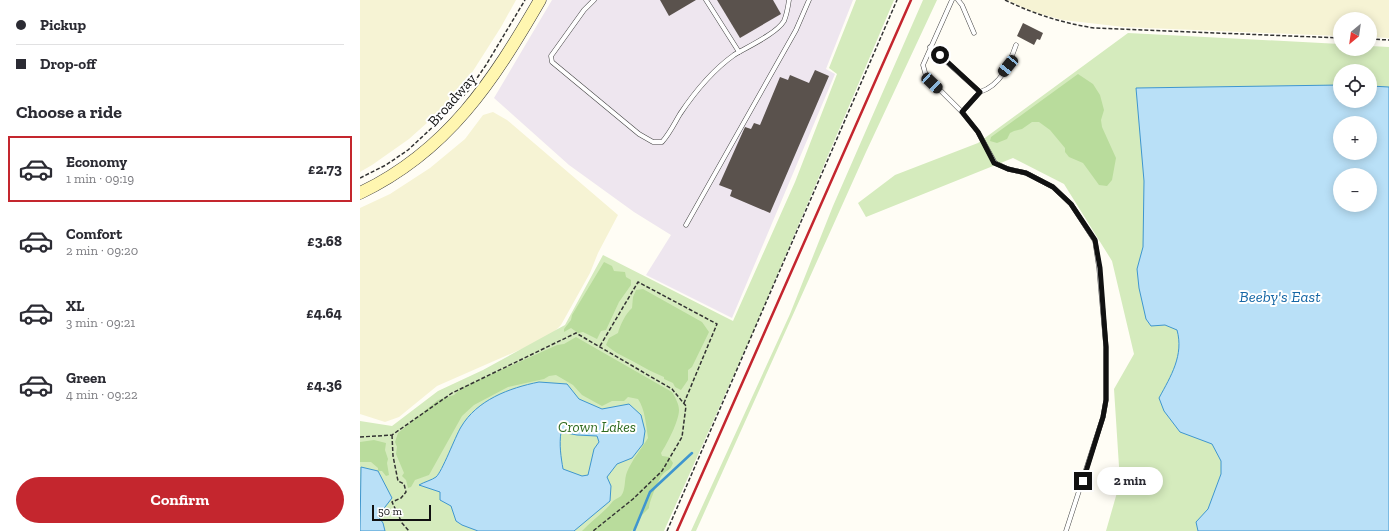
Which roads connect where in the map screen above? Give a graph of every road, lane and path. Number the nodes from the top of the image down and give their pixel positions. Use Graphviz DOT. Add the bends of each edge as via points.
graph roads {
  1 [pos="525,0"];
  2 [pos="540,0"];
  3 [pos="594,0"];
  4 [pos="706,0"];
  5 [pos="789,0"];
  6 [pos="810,0"];
  7 [pos="897,0"];
  8 [pos="952,0"];
  9 [pos="958,0"];
  10 [pos="1005,0"];
  11 [pos="974,33"];
  12 [pos="1333,38"];
  13 [pos="1377,39"];
  14 [pos="1389,40"];
  15 [pos="1016,46"];
  16 [pos="930,47"];
  17 [pos="739,52"];
  18 [pos="980,92"];
  19 [pos="962,112"];
  20 [pos="360,178"];
  21 [pos="360,193"];
  22 [pos="686,225"];
  23 [pos="600,346"];
  24 [pos="684,403"];
  25 [pos="392,435"];
  26 [pos="360,437"];
  27 [pos="409,531"];
  28 [pos="593,531"];
  29 [pos="667,531"];
  30 [pos="1066,531"];
  1 -- 20 [label="path" via="468,91 408,150"];
  2 -- 21 [label="main road, Broadway" via="480,95 457,121 434,145 404,168"];
  3 -- 17 [label="lane" via="551,56 552,62 639,134 654,142 662,142 692,97 712,75"];
  4 -- 17 [label="lane"];
  5 -- 17 [label="lane" via="783,22"];
  6 -- 22 [label="lane" via="792,37"];
  7 -- 29 [label="path"];
  8 -- 16 [label="lane"];
  9 -- 11 [label="lane"];
  10 -- 12 [label="path" via="1027,11 1065,23 1094,28"];
  13 -- 14 [label="path"];
  15 -- 18 [label="lane" via="1008,66 991,88"];
  16 -- 18 [label="lane"];
  16 -- 19 [label="lane" via="923,65 926,76"];
  18 -- 19 [label="lane"];
  19 -- 30 [label="lane" via="978,132 994,163 1026,173 1053,187 1071,204 1095,240 1100,268 1106,347 1106,400 1103,417"];
  23 -- 24 [label="path" via="672,389"];
  23 -- 24 [label="path" via="638,282 717,324"];
  23 -- 25 [label="path" via="576,333 452,393"];
  24 -- 28 [label="path" via="686,406 682,437 662,472"];
  25 -- 26 [label="path"];
  25 -- 27 [label="path" via="398,481 404,484 406,492 392,502"];
}
